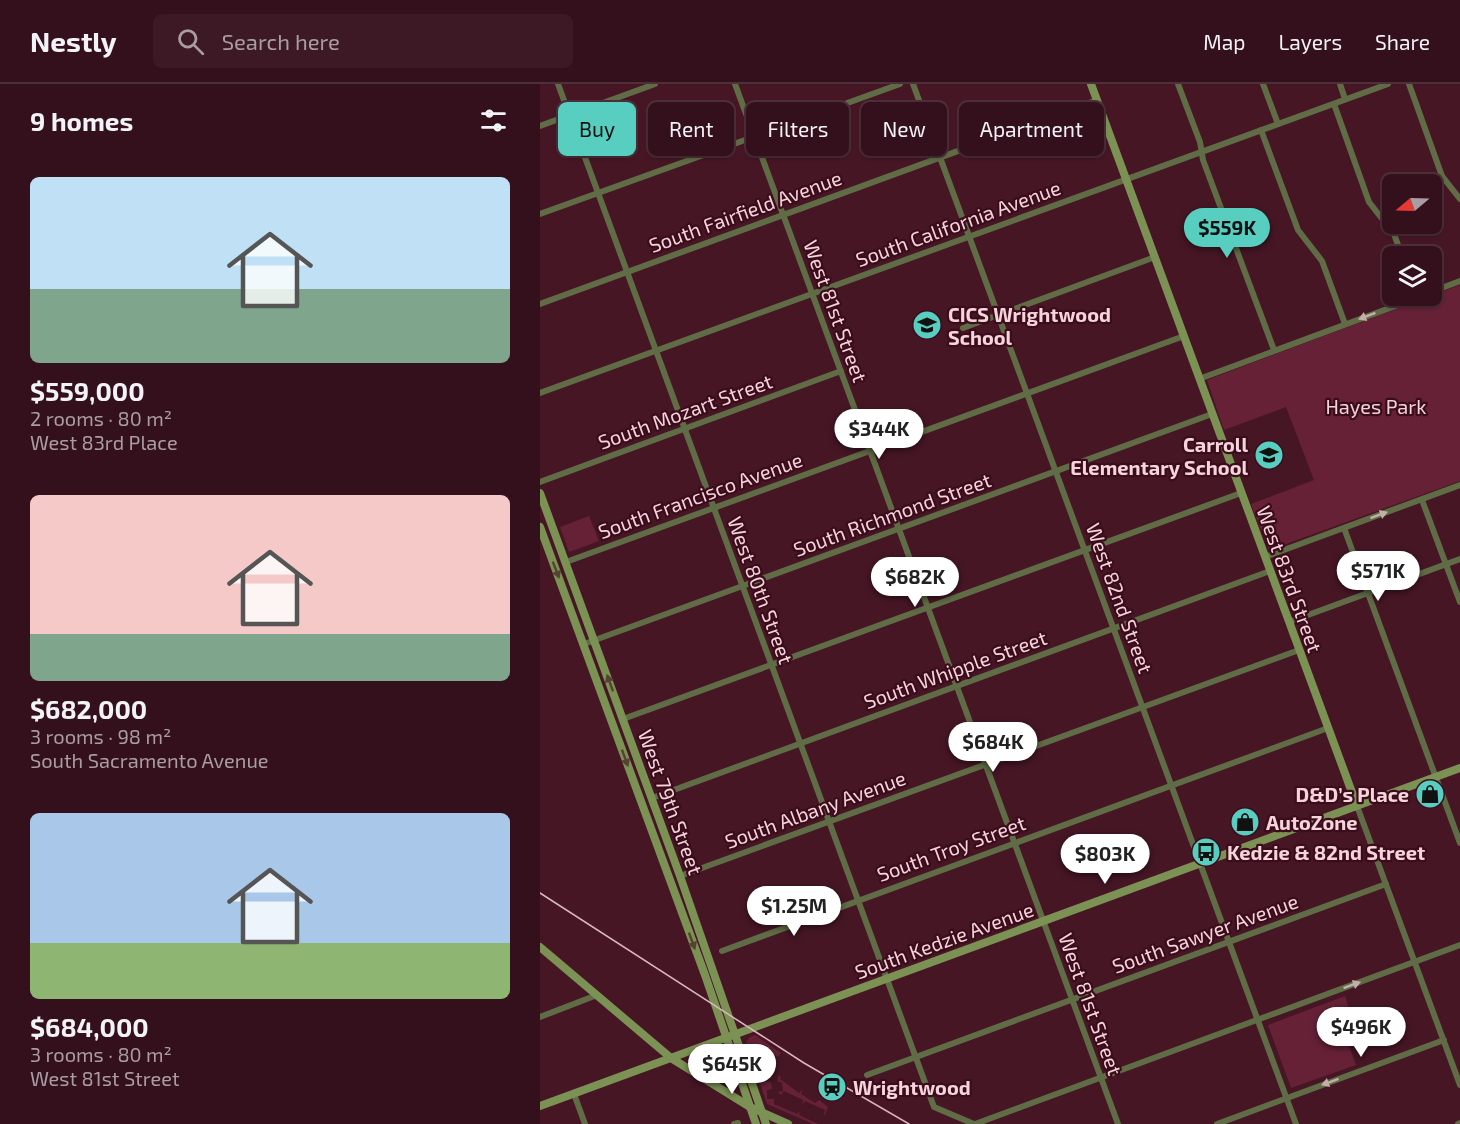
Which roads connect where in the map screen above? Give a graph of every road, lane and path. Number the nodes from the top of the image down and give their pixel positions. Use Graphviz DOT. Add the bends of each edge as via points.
graph roads {
  1 [pos="558,84"];
  2 [pos="655,84"];
  3 [pos="735,84"];
  4 [pos="900,84"];
  5 [pos="913,84"];
  6 [pos="1091,84"];
  7 [pos="1178,84"];
  8 [pos="1263,84"];
  9 [pos="1340,84"];
  10 [pos="1388,84"];
  11 [pos="1409,84"];
  12 [pos="647,86"];
  13 [pos="1346,99"];
  14 [pos="1096,100"];
  15 [pos="564,102"];
  16 [pos="604,102"];
  17 [pos="849,103"];
  18 [pos="1334,104"];
  19 [pos="746,115"];
  20 [pos="558,119"];
  21 [pos="1278,124"];
  22 [pos="540,126"];
  23 [pos="1261,130"];
  24 [pos="746,140"];
  25 [pos="1202,152"];
  26 [pos="584,156"];
  27 [pos="761,156"];
  28 [pos="940,157"];
  29 [pos="1126,180"];
  30 [pos="598,193"];
  31 [pos="1460,199"];
  32 [pos="540,214"];
  33 [pos="783,215"];
  34 [pos="969,237"];
  35 [pos="1399,246"];
  36 [pos="1155,257"];
  37 [pos="627,272"];
  38 [pos="1460,282"];
  39 [pos="1442,288"];
  40 [pos="812,294"];
  41 [pos="540,304"];
  42 [pos="1392,306"];
  43 [pos="998,315"];
  44 [pos="1345,324"];
  45 [pos="963,328"];
  46 [pos="1184,336"];
  47 [pos="1274,350"];
  48 [pos="656,351"];
  49 [pos="841,371"];
  50 [pos="1199,379"];
  51 [pos="540,393"];
  52 [pos="1027,393"];
  53 [pos="1212,414"];
  54 [pos="684,429"];
  55 [pos="870,450"];
  56 [pos="1056,471"];
  57 [pos="540,483"];
  58 [pos="1460,486"];
  59 [pos="1241,492"];
  60 [pos="540,493"];
  61 [pos="1422,500"];
  62 [pos="713,508"];
  63 [pos="540,527"];
  64 [pos="1344,528"];
  65 [pos="899,529"];
  66 [pos="1085,550"];
  67 [pos="1265,557"];
  68 [pos="1460,559"];
  69 [pos="566,562"];
  70 [pos="1446,564"];
  71 [pos="1270,571"];
  72 [pos="742,586"];
  73 [pos="1368,593"];
  74 [pos="1460,602"];
  75 [pos="927,608"];
  76 [pos="1289,622"];
  77 [pos="1114,629"];
  78 [pos="594,640"];
  79 [pos="584,644"];
  80 [pos="1299,650"];
  81 [pos="771,665"];
  82 [pos="957,686"];
  83 [pos="1142,706"];
  84 [pos="623,719"];
  85 [pos="1328,728"];
  86 [pos="800,744"];
  87 [pos="985,763"];
  88 [pos="1460,768"];
  89 [pos="1436,777"];
  90 [pos="1171,785"];
  91 [pos="652,798"];
  92 [pos="1357,806"];
  93 [pos="829,821"];
  94 [pos="1014,843"];
  95 [pos="1460,843"];
  96 [pos="1200,863"];
  97 [pos="680,876"];
  98 [pos="1386,884"];
  99 [pos="858,900"];
  100 [pos="1043,921"];
  101 [pos="1229,941"];
  102 [pos="1460,945"];
  103 [pos="540,947"];
  104 [pos="722,951"];
  105 [pos="1414,962"];
  106 [pos="887,979"];
  107 [pos="597,995"];
  108 [pos="1072,999"];
  109 [pos="540,1017"];
  110 [pos="1258,1019"];
  111 [pos="735,1034"];
  112 [pos="725,1038"];
  113 [pos="1444,1040"];
  114 [pos="671,1058"];
  115 [pos="916,1058"];
  116 [pos="867,1075"];
  117 [pos="1101,1078"];
  118 [pos="1460,1085"];
  119 [pos="574,1094"];
  120 [pos="1287,1098"];
  121 [pos="540,1106"];
  122 [pos="750,1107"];
  123 [pos="762,1112"];
  124 [pos="585,1124"];
  125 [pos="756,1124"];
  126 [pos="766,1124"];
  127 [pos="788,1124"];
  128 [pos="974,1124"];
  129 [pos="1118,1124"];
  130 [pos="1216,1124"];
  131 [pos="1296,1124"];
  1 -- 15 [label="street, West 80th Street"];
  2 -- 12 [label="street"];
  3 -- 19 [label="street, West 81st Street"];
  4 -- 17 [label="street"];
  5 -- 28 [label="street, West 82nd Street"];
  6 -- 14 [label="main road, West 83rd Street"];
  7 -- 25 [label="street"];
  8 -- 21 [label="street"];
  9 -- 13 [label="street"];
  10 -- 13 [label="street, South California Avenue"];
  11 -- 31 [label="street" via="1442,176"];
  12 -- 16 [label="street"];
  13 -- 18 [label="street, South California Avenue"];
  14 -- 28 [label="street, South Fairfield Avenue"];
  14 -- 29 [label="main road, West 83rd Street"];
  18 -- 21 [label="street, South California Avenue"];
  18 -- 35 [label="street" via="1370,202 1395,234"];
  20 -- 22 [label="street"];
  21 -- 23 [label="street, South California Avenue"];
  23 -- 25 [label="street, South California Avenue"];
  23 -- 44 [label="street" via="1298,230 1322,261"];
  24 -- 30 [label="street"];
  25 -- 29 [label="street, South California Avenue"];
  25 -- 47 [label="street"];
  26 -- 30 [label="street, West 80th Street"];
  27 -- 33 [label="street, West 81st Street"];
  28 -- 33 [label="street, South Fairfield Avenue"];
  28 -- 34 [label="street, West 82nd Street"];
  29 -- 34 [label="street, South California Avenue"];
  29 -- 36 [label="main road, West 83rd Street"];
  30 -- 32 [label="street"];
  30 -- 37 [label="street, West 80th Street"];
  33 -- 37 [label="street, South Fairfield Avenue"];
  33 -- 40 [label="street, West 81st Street"];
  34 -- 40 [label="street, South California Avenue"];
  34 -- 43 [label="street, West 82nd Street"];
  36 -- 43 [label="street"];
  36 -- 46 [label="main road, West 83rd Street"];
  37 -- 41 [label="street, South Fairfield Avenue"];
  37 -- 48 [label="street, West 80th Street"];
  38 -- 39 [label="street"];
  40 -- 48 [label="street, South California Avenue"];
  40 -- 49 [label="street, West 81st Street"];
  42 -- 44 [label="street, one-way"];
  43 -- 45 [label="street"];
  43 -- 52 [label="street, West 82nd Street"];
  44 -- 47 [label="street"];
  46 -- 50 [label="main road, West 83rd Street"];
  46 -- 52 [label="street, South Francisco Avenue"];
  47 -- 50 [label="street"];
  48 -- 51 [label="street, South California Avenue"];
  48 -- 54 [label="street, West 80th Street"];
  49 -- 54 [label="street, South Mozart Street"];
  49 -- 55 [label="street, West 81st Street"];
  50 -- 53 [label="main road, West 83rd Street"];
  52 -- 55 [label="street, South Francisco Avenue"];
  52 -- 56 [label="street, West 82nd Street"];
  53 -- 56 [label="street, South Richmond Street"];
  53 -- 59 [label="main road, West 83rd Street"];
  54 -- 57 [label="street, South Mozart Street"];
  54 -- 62 [label="street, West 80th Street"];
  55 -- 62 [label="street, South Francisco Avenue"];
  55 -- 65 [label="street, West 81st Street"];
  56 -- 65 [label="street, South Richmond Street"];
  56 -- 66 [label="street, West 82nd Street"];
  58 -- 61 [label="street"];
  59 -- 66 [label="street"];
  59 -- 67 [label="main road, West 83rd Street"];
  60 -- 69 [label="main road, West 79th Street"];
  64 -- 61 [label="street, one-way"];
  61 -- 70 [label="street"];
  62 -- 69 [label="street, South Francisco Avenue"];
  62 -- 72 [label="street, West 80th Street"];
  63 -- 79 [label="main road, West 79th Street, one-way"];
  64 -- 67 [label="street"];
  64 -- 73 [label="street"];
  65 -- 72 [label="street, South Richmond Street"];
  65 -- 75 [label="street, West 81st Street"];
  66 -- 75 [label="street"];
  66 -- 77 [label="street, West 82nd Street"];
  67 -- 71 [label="main road, West 83rd Street"];
  68 -- 70 [label="street"];
  69 -- 78 [label="main road, West 79th Street"];
  70 -- 73 [label="street"];
  70 -- 74 [label="street"];
  71 -- 76 [label="main road, West 83rd Street"];
  71 -- 77 [label="street, South Whipple Street"];
  72 -- 78 [label="street, South Richmond Street"];
  72 -- 81 [label="street, West 80th Street"];
  73 -- 76 [label="street"];
  73 -- 89 [label="street"];
  75 -- 81 [label="street"];
  75 -- 82 [label="street, West 81st Street"];
  76 -- 80 [label="main road, West 83rd Street"];
  77 -- 82 [label="street, South Whipple Street"];
  77 -- 83 [label="street, West 82nd Street"];
  78 -- 79 [label="street, South Richmond Street"];
  84 -- 78 [label="main road, West 79th Street, one-way"];
  79 -- 112 [label="main road, West 79th Street, one-way"];
  80 -- 83 [label="street, South Albany Avenue"];
  80 -- 85 [label="main road, West 83rd Street"];
  81 -- 84 [label="street"];
  81 -- 86 [label="street, West 80th Street"];
  82 -- 86 [label="street, South Whipple Street"];
  82 -- 87 [label="street, West 81st Street"];
  83 -- 87 [label="street, South Albany Avenue"];
  83 -- 90 [label="street, West 82nd Street"];
  84 -- 91 [label="main road, West 79th Street"];
  85 -- 90 [label="street, South Troy Street"];
  85 -- 92 [label="main road, West 83rd Street"];
  86 -- 91 [label="street, South Whipple Street"];
  86 -- 93 [label="street, West 80th Street"];
  87 -- 93 [label="street, South Albany Avenue"];
  87 -- 94 [label="street, West 81st Street"];
  88 -- 89 [label="main road, South Kedzie Avenue"];
  89 -- 92 [label="main road, South Kedzie Avenue"];
  89 -- 95 [label="street"];
  90 -- 94 [label="street, South Troy Street"];
  90 -- 96 [label="street, West 82nd Street"];
  91 -- 97 [label="main road, West 79th Street"];
  92 -- 96 [label="main road, South Kedzie Avenue"];
  92 -- 98 [label="street, West 83rd Street"];
  93 -- 97 [label="street, South Albany Avenue"];
  93 -- 99 [label="street, West 80th Street"];
  94 -- 99 [label="street, South Troy Street"];
  94 -- 100 [label="street, West 81st Street"];
  96 -- 100 [label="main road, South Kedzie Avenue"];
  96 -- 101 [label="street, West 82nd Street"];
  97 -- 111 [label="main road, West 79th Street"];
  98 -- 101 [label="street, South Sawyer Avenue"];
  98 -- 105 [label="street, West 83rd Street"];
  99 -- 104 [label="street, South Troy Street"];
  99 -- 106 [label="street, West 80th Street"];
  100 -- 106 [label="main road, South Kedzie Avenue"];
  100 -- 108 [label="street, West 81st Street"];
  101 -- 108 [label="street, South Sawyer Avenue"];
  101 -- 110 [label="street, West 82nd Street"];
  102 -- 105 [label="street"];
  103 -- 107 [label="main road"];
  110 -- 105 [label="street, one-way"];
  105 -- 113 [label="street, West 83rd Street"];
  106 -- 111 [label="main road, South Kedzie Avenue"];
  106 -- 115 [label="street, West 80th Street"];
  107 -- 109 [label="street"];
  107 -- 114 [label="main road"];
  108 -- 115 [label="street, South Sawyer Avenue"];
  108 -- 117 [label="street, West 81st Street"];
  110 -- 117 [label="street"];
  110 -- 120 [label="street, West 82nd Street"];
  111 -- 112 [label="main road, South Kedzie Avenue"];
  111 -- 123 [label="main road, West 79th Street"];
  112 -- 114 [label="main road, South Kedzie Avenue"];
  112 -- 122 [label="main road, West 79th Street"];
  113 -- 118 [label="street, West 83rd Street"];
  113 -- 120 [label="street, one-way"];
  114 -- 119 [label="main road, South Kedzie Avenue"];
  114 -- 122 [label="main road"];
  115 -- 116 [label="street, South Sawyer Avenue"];
  115 -- 128 [label="street, West 80th Street" via="934,1107"];
  117 -- 128 [label="street"];
  117 -- 129 [label="street, West 81st Street"];
  119 -- 121 [label="main road, South Kedzie Avenue"];
  119 -- 124 [label="street"];
  120 -- 130 [label="street"];
  120 -- 131 [label="street, West 82nd Street"];
  122 -- 123 [label="main road"];
  122 -- 125 [label="main road, West 79th Street"];
  123 -- 126 [label="main road, West 79th Street"];
  123 -- 127 [label="main road"];
}
